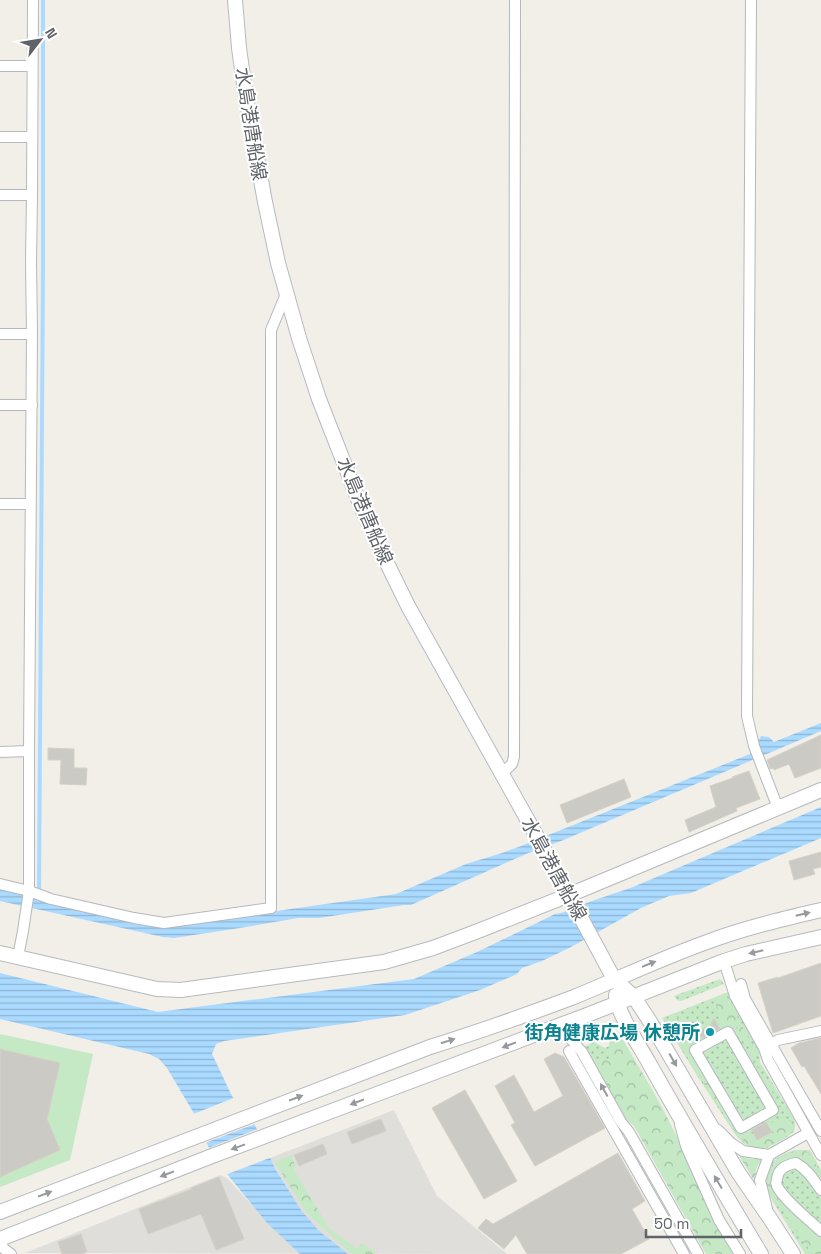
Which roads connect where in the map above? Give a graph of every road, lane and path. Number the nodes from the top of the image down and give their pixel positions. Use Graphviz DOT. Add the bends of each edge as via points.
graph roads {
  1 [pos="32,0"];
  2 [pos="235,0"];
  3 [pos="515,0"];
  4 [pos="751,0"];
  5 [pos="0,66"];
  6 [pos="32,66"];
  7 [pos="0,137"];
  8 [pos="32,137"];
  9 [pos="0,195"];
  10 [pos="32,195"];
  11 [pos="286,294"];
  12 [pos="0,334"];
  13 [pos="32,334"];
  14 [pos="0,405"];
  15 [pos="32,405"];
  16 [pos="0,504"];
  17 [pos="30,504"];
  18 [pos="29,751"];
  19 [pos="0,752"];
  20 [pos="501,774"];
  21 [pos="821,790"];
  22 [pos="778,808"];
  23 [pos="0,884"];
  24 [pos="34,893"];
  25 [pos="571,900"];
  26 [pos="821,910"];
  27 [pos="821,937"];
  28 [pos="0,953"];
  29 [pos="18,957"];
  30 [pos="724,961"];
  31 [pos="614,979"];
  32 [pos="741,984"];
  33 [pos="634,997"];
  34 [pos="616,1004"];
  35 [pos="554,1027"];
  36 [pos="821,1031"];
  37 [pos="728,1032"];
  38 [pos="768,1046"];
  39 [pos="569,1051"];
  40 [pos="675,1108"];
  41 [pos="706,1116"];
  42 [pos="821,1131"];
  43 [pos="808,1133"];
  44 [pos="769,1155"];
  45 [pos="821,1155"];
  46 [pos="821,1190"];
  47 [pos="0,1212"];
  48 [pos="772,1220"];
  49 [pos="821,1231"];
  50 [pos="0,1240"];
  51 [pos="11,1254"];
  52 [pos="684,1254"];
  53 [pos="698,1254"];
  54 [pos="740,1254"];
  55 [pos="761,1254"];
  56 [pos="793,1254"];
  1 -- 6 [label="street"];
  2 -- 11 [label="street, 水島港唐船線" via="254,145"];
  3 -- 20 [label="street" via="514,757 512,764"];
  4 -- 22 [label="street" via="747,716 758,758"];
  5 -- 6 [label="street"];
  6 -- 8 [label="street"];
  7 -- 8 [label="street"];
  8 -- 10 [label="street"];
  9 -- 10 [label="street"];
  10 -- 13 [label="street"];
  11 -- 20 [label="street, 水島港唐船線" via="319,398 362,509 408,606"];
  11 -- 24 [label="street" via="271,330 271,908 164,923"];
  12 -- 13 [label="street"];
  13 -- 15 [label="street"];
  14 -- 15 [label="street"];
  15 -- 17 [label="street"];
  16 -- 17 [label="street"];
  17 -- 18 [label="street"];
  18 -- 19 [label="street"];
  18 -- 24 [label="street"];
  20 -- 25 [label="street, 水島港唐船線"];
  21 -- 22 [label="street"];
  22 -- 25 [label="street"];
  23 -- 24 [label="street"];
  24 -- 29 [label="street" via="27,908"];
  25 -- 29 [label="street" via="384,962 182,990 156,989"];
  25 -- 31 [label="street, 水島港唐船線"];
  31 -- 26 [label="street, one-way" via="708,941"];
  27 -- 30 [label="street, one-way"];
  28 -- 29 [label="street"];
  30 -- 33 [label="street"];
  30 -- 38 [label="street" via="735,996"];
  31 -- 33 [label="street, 水島港唐船線"];
  31 -- 34 [label="street, 水島港唐船線"];
  47 -- 31 [label="street, one-way"];
  32 -- 38 [label="street"];
  33 -- 34 [label="street"];
  33 -- 41 [label="street, 水島港唐船線, one-way"];
  34 -- 35 [label="street"];
  34 -- 40 [label="street, 水島港唐船線"];
  35 -- 50 [label="street, one-way"];
  53 -- 35 [label="street, one-way" via="582,1052 570,1037"];
  36 -- 38 [label="street" via="778,1040"];
  37 -- 37 [label="street" via="773,1110 741,1128 695,1050"];
  38 -- 42 [label="street"];
  38 -- 43 [label="street" via="768,1060"];
  39 -- 52 [label="street"];
  40 -- 54 [label="street" via="697,1171 719,1220"];
  55 -- 40 [label="street, 水島港唐船線, one-way"];
  41 -- 44 [label="street" via="743,1152"];
  41 -- 48 [label="street, 水島港唐船線" via="738,1172"];
  43 -- 44 [label="street"];
  43 -- 45 [label="street"];
  44 -- 48 [label="street" via="760,1180"];
  46 -- 49 [label="street" via="810,1174 796,1163 782,1168 777,1175 776,1184 785,1197"];
  48 -- 56 [label="street, 水島港唐船線"];
  50 -- 51 [label="street"];
}
